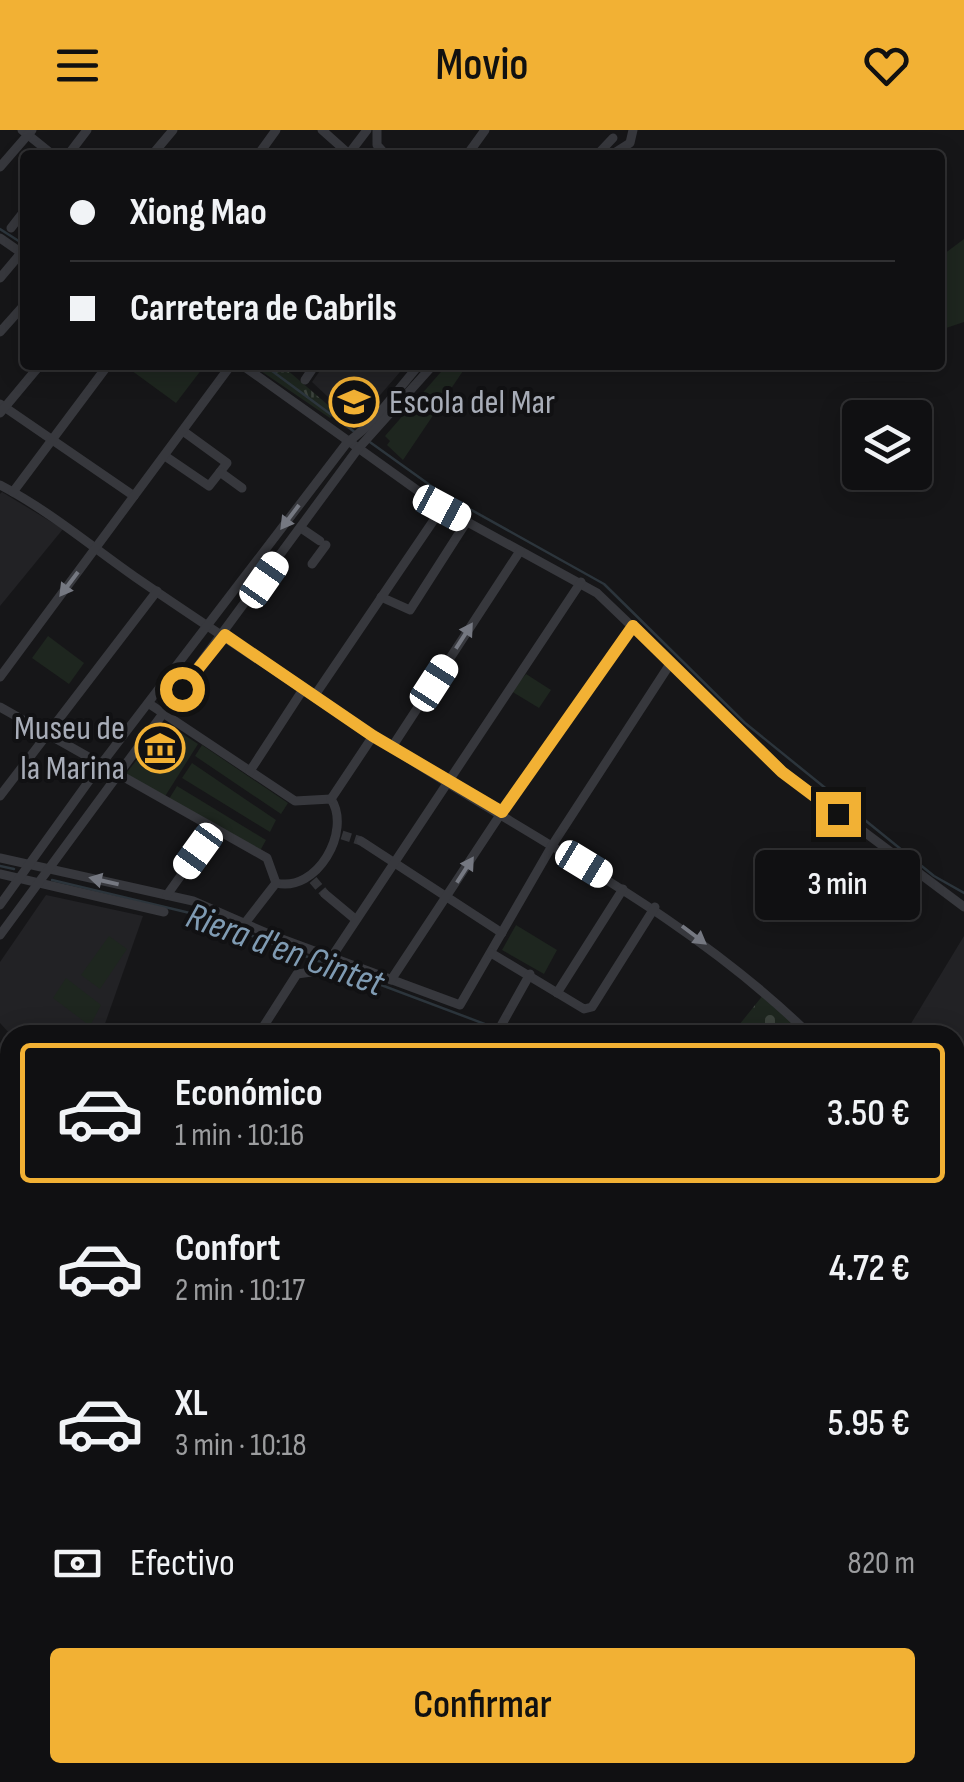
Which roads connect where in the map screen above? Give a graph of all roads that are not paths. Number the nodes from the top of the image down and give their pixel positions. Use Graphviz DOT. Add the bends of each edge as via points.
graph roads {
  1 [pos="88,130"];
  2 [pos="173,130"];
  3 [pos="322,130"];
  4 [pos="367,130"];
  5 [pos="378,130"];
  6 [pos="632,130"];
  7 [pos="27,131"];
  8 [pos="616,138"];
  9 [pos="376,145"];
  10 [pos="48,150"];
  11 [pos="72,150"];
  12 [pos="157,150"];
  13 [pos="347,150"];
  14 [pos="352,150"];
  15 [pos="357,150"];
  16 [pos="381,150"];
  17 [pos="0,167"];
  18 [pos="20,217"];
  19 [pos="11,228"];
  20 [pos="20,257"];
  21 [pos="0,278"];
  22 [pos="20,310"];
  23 [pos="0,332"];
  24 [pos="36,370"];
  25 [pos="104,370"];
  26 [pos="227,370"];
  27 [pos="250,370"];
  28 [pos="312,370"];
  29 [pos="415,370"];
  30 [pos="428,370"];
  31 [pos="305,380"];
  32 [pos="2,408"];
  33 [pos="182,431"];
  34 [pos="364,437"];
  35 [pos="49,440"];
  36 [pos="165,456"];
  37 [pos="220,472"];
  38 [pos="322,475"];
  39 [pos="0,484"];
  40 [pos="332,484"];
  41 [pos="242,488"];
  42 [pos="14,492"];
  43 [pos="134,496"];
  44 [pos="442,508"];
  45 [pos="466,521"];
  46 [pos="301,528"];
  47 [pos="97,546"];
  48 [pos="520,551"];
  49 [pos="312,564"];
  50 [pos="581,582"];
  51 [pos="156,592"];
  52 [pos="381,598"];
  53 [pos="208,624"];
  54 [pos="633,626"];
  55 [pos="225,635"];
  56 [pos="670,664"];
  57 [pos="0,678"];
  58 [pos="304,688"];
  59 [pos="315,696"];
  60 [pos="150,704"];
  61 [pos="0,707"];
  62 [pos="164,712"];
  63 [pos="46,736"];
  64 [pos="373,736"];
  65 [pos="392,747"];
  66 [pos="99,767"];
  67 [pos="250,771"];
  68 [pos="116,777"];
  69 [pos="446,780"];
  70 [pos="0,796"];
  71 [pos="332,799"];
  72 [pos="502,812"];
  73 [pos="214,829"];
  74 [pos="361,841"];
  75 [pos="553,844"];
  76 [pos="0,858"];
  77 [pos="396,860"];
  78 [pos="28,865"];
  79 [pos="48,868"];
  80 [pos="0,874"];
  81 [pos="19,878"];
  82 [pos="41,883"];
  83 [pos="276,883"];
  84 [pos="623,889"];
  85 [pos="326,894"];
  86 [pos="167,895"];
  87 [pos="448,896"];
  88 [pos="0,905"];
  89 [pos="655,907"];
  90 [pos="964,907"];
  91 [pos="164,912"];
  92 [pos="355,919"];
  93 [pos="246,924"];
  94 [pos="502,933"];
  95 [pos="0,935"];
  96 [pos="491,953"];
  97 [pos="331,958"];
  98 [pos="530,974"];
  99 [pos="391,980"];
  100 [pos="557,992"];
  101 [pos="502,1024"];
  102 [pos="264,1025"];
  103 [pos="800,1025"];
  1 -- 11 [label="street"];
  2 -- 12 [label="street"];
  3 -- 13 [label="street"];
  4 -- 14 [label="street"];
  5 -- 9 [label="street"];
  6 -- 8 [label="street" via="632,141"];
  7 -- 10 [label="street"];
  7 -- 17 [label="street"];
  9 -- 15 [label="street"];
  9 -- 16 [label="street"];
  18 -- 19 [label="street"];
  20 -- 21 [label="street"];
  22 -- 23 [label="street"];
  24 -- 32 [label="street"];
  25 -- 35 [label="street"];
  26 -- 33 [label="street"];
  27 -- 34 [label="street"];
  28 -- 31 [label="street"];
  29 -- 34 [label="street"];
  30 -- 34 [label="street"];
  32 -- 35 [label="street"];
  33 -- 36 [label="street"];
  33 -- 37 [label="street" via="227,463"];
  34 -- 38 [label="street"];
  34 -- 40 [label="street"];
  34 -- 44 [label="street"];
  35 -- 42 [label="street"];
  35 -- 43 [label="street"];
  36 -- 37 [label="street" via="209,486"];
  36 -- 43 [label="street"];
  37 -- 41 [label="street"];
  38 -- 40 [label="street" via="334,474"];
  38 -- 53 [label="street, one-way"];
  39 -- 42 [label="street"];
  40 -- 46 [label="street"];
  42 -- 47 [label="street"];
  43 -- 47 [label="street"];
  44 -- 45 [label="street"];
  44 -- 52 [label="street"];
  45 -- 48 [label="street"];
  45 -- 52 [label="street" via="410,610"];
  46 -- 49 [label="street" via="323,543"];
  46 -- 55 [label="street"];
  47 -- 51 [label="street"];
  47 -- 57 [label="street, one-way"];
  48 -- 50 [label="street"];
  65 -- 48 [label="street, one-way"];
  50 -- 54 [label="street"];
  50 -- 69 [label="street"];
  51 -- 53 [label="street"];
  51 -- 63 [label="street"];
  52 -- 59 [label="street"];
  53 -- 55 [label="street"];
  53 -- 60 [label="street"];
  54 -- 56 [label="street"];
  54 -- 72 [label="street"];
  55 -- 58 [label="street"];
  55 -- 62 [label="street"];
  56 -- 75 [label="street"];
  56 -- 90 [label="street" via="782,772"];
  58 -- 59 [label="street"];
  58 -- 67 [label="street"];
  59 -- 64 [label="street"];
  60 -- 62 [label="street"];
  60 -- 66 [label="street"];
  61 -- 63 [label="street"];
  62 -- 67 [label="street"];
  62 -- 68 [label="street"];
  63 -- 66 [label="street"];
  63 -- 70 [label="street"];
  64 -- 65 [label="street"];
  64 -- 71 [label="street"];
  65 -- 69 [label="street"];
  66 -- 68 [label="street"];
  66 -- 78 [label="street"];
  67 -- 71 [label="street" via="296,801"];
  68 -- 73 [label="street"];
  68 -- 79 [label="street"];
  69 -- 72 [label="street"];
  69 -- 77 [label="street"];
  71 -- 83 [label="street" via="336,834 325,860 308,876"];
  72 -- 75 [label="street"];
  87 -- 72 [label="street, one-way"];
  73 -- 83 [label="street" via="268,858"];
  73 -- 86 [label="street"];
  74 -- 77 [label="street"];
  75 -- 84 [label="street"];
  75 -- 94 [label="street"];
  76 -- 78 [label="street"];
  77 -- 87 [label="street"];
  77 -- 92 [label="street"];
  78 -- 79 [label="street"];
  78 -- 81 [label="street"];
  79 -- 82 [label="street"];
  86 -- 79 [label="street, one-way"];
  80 -- 81 [label="street"];
  81 -- 82 [label="street"];
  81 -- 88 [label="street"];
  82 -- 91 [label="street"];
  82 -- 95 [label="street"];
  83 -- 93 [label="street"];
  84 -- 89 [label="street"];
  84 -- 100 [label="street"];
  85 -- 92 [label="street"];
  86 -- 93 [label="street"];
  87 -- 94 [label="street"];
  87 -- 99 [label="street"];
  89 -- 100 [label="street" via="592,1007"];
  89 -- 103 [label="street, one-way" via="764,989"];
  92 -- 97 [label="street"];
  93 -- 97 [label="street"];
  94 -- 96 [label="street"];
  96 -- 98 [label="street"];
  96 -- 99 [label="street" via="460,1005"];
  97 -- 99 [label="street"];
  97 -- 102 [label="street" via="319,971 297,974"];
  98 -- 100 [label="street"];
  98 -- 101 [label="street"];
}
